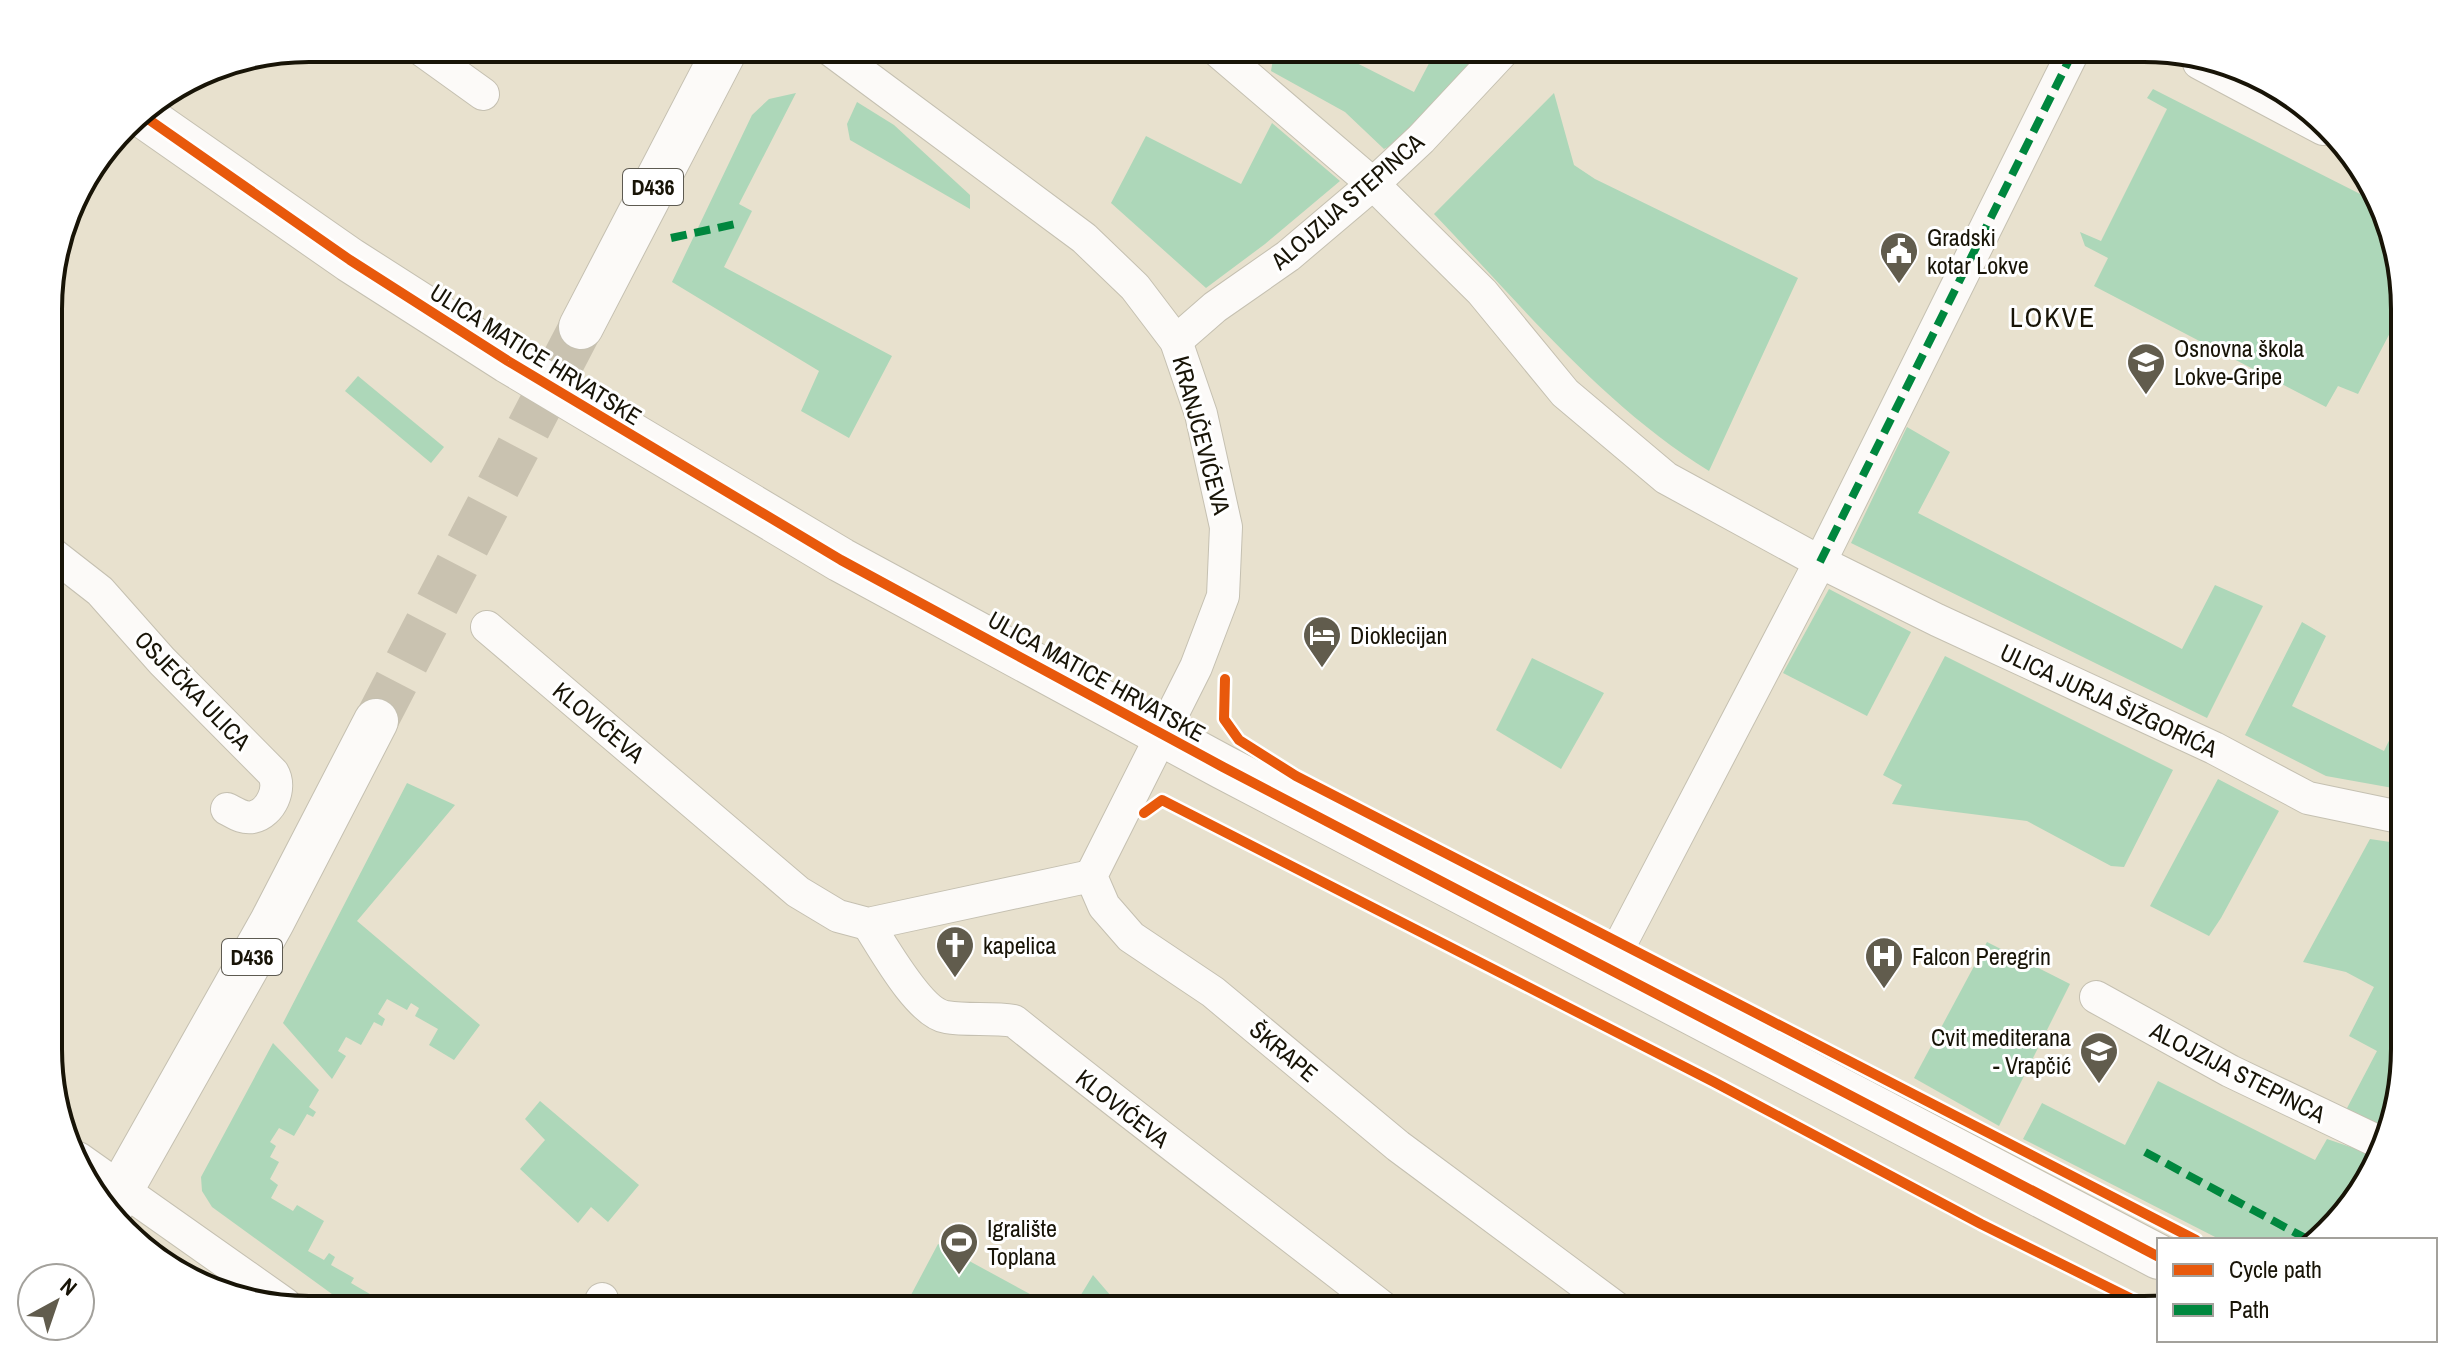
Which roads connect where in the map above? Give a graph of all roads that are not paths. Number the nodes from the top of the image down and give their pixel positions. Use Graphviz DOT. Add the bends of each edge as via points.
graph roads {
  1 [pos="438,62"];
  2 [pos="719,62"];
  3 [pos="847,62"];
  4 [pos="1231,62"];
  5 [pos="1493,62"];
  6 [pos="2068,62"];
  7 [pos="2220,74"];
  8 [pos="483,94"];
  9 [pos="2296,115"];
  10 [pos="150,120"];
  11 [pos="1373,184"];
  12 [pos="581,327"];
  13 [pos="1176,341"];
  14 [pos="62,561"];
  15 [pos="1820,562"];
  16 [pos="487,627"];
  17 [pos="376,721"];
  18 [pos="1162,734"];
  19 [pos="227,809"];
  20 [pos="2390,815"];
  21 [pos="1091,876"];
  22 [pos="868,924"];
  23 [pos="1621,943"];
  24 [pos="2096,997"];
  25 [pos="2374,1139"];
  26 [pos="115,1200"];
  27 [pos="2157,1256"];
  28 [pos="265,1292"];
  29 [pos="1367,1295"];
  30 [pos="1599,1295"];
  1 -- 8 [label="street"];
  2 -- 12 [label="street, D436"];
  3 -- 13 [label="street, KRANJČEVIĆEVA" via="1084,238 1135,287"];
  4 -- 11 [label="street, ULICA JURJA ŠIŽGORIĆA"];
  5 -- 11 [label="street, ALOJZIJA STEPINCA"];
  6 -- 15 [label="street"];
  7 -- 9 [label="street"];
  10 -- 18 [label="street, ULICA MATICE HRVATSKE" via="350,260 601,419 841,560"];
  11 -- 13 [label="street, ALOJZIJA STEPINCA"];
  11 -- 15 [label="street, ULICA JURJA ŠIŽGORIĆA" via="1482,292 1565,393 1666,478"];
  13 -- 18 [label="street, KRANJČEVIĆEVA" via="1201,414 1226,527 1223,596 1196,667"];
  14 -- 19 [label="street, OSJEČKA ULICA" via="100,591 273,773 276,792 264,811 244,817"];
  15 -- 20 [label="street, ULICA JURJA ŠIŽGORIĆA" via="2214,748 2308,798"];
  15 -- 23 [label="street"];
  16 -- 22 [label="street, KLOVIĆEVA" via="798,892 838,916"];
  17 -- 26 [label="street, D436" via="272,922"];
  18 -- 21 [label="street"];
  18 -- 27 [label="street, ULICA MATICE HRVATSKE"];
  21 -- 22 [label="street"];
  21 -- 30 [label="street, ŠKRAPE" via="1104,906 1131,937 1213,992 1398,1146"];
  22 -- 29 [label="street, KLOVIĆEVA" via="925,1004 943,1017 1014,1021"];
  24 -- 25 [label="street, ALOJZIJA STEPINCA" via="2230,1071"];
  26 -- 28 [label="street"];
}
